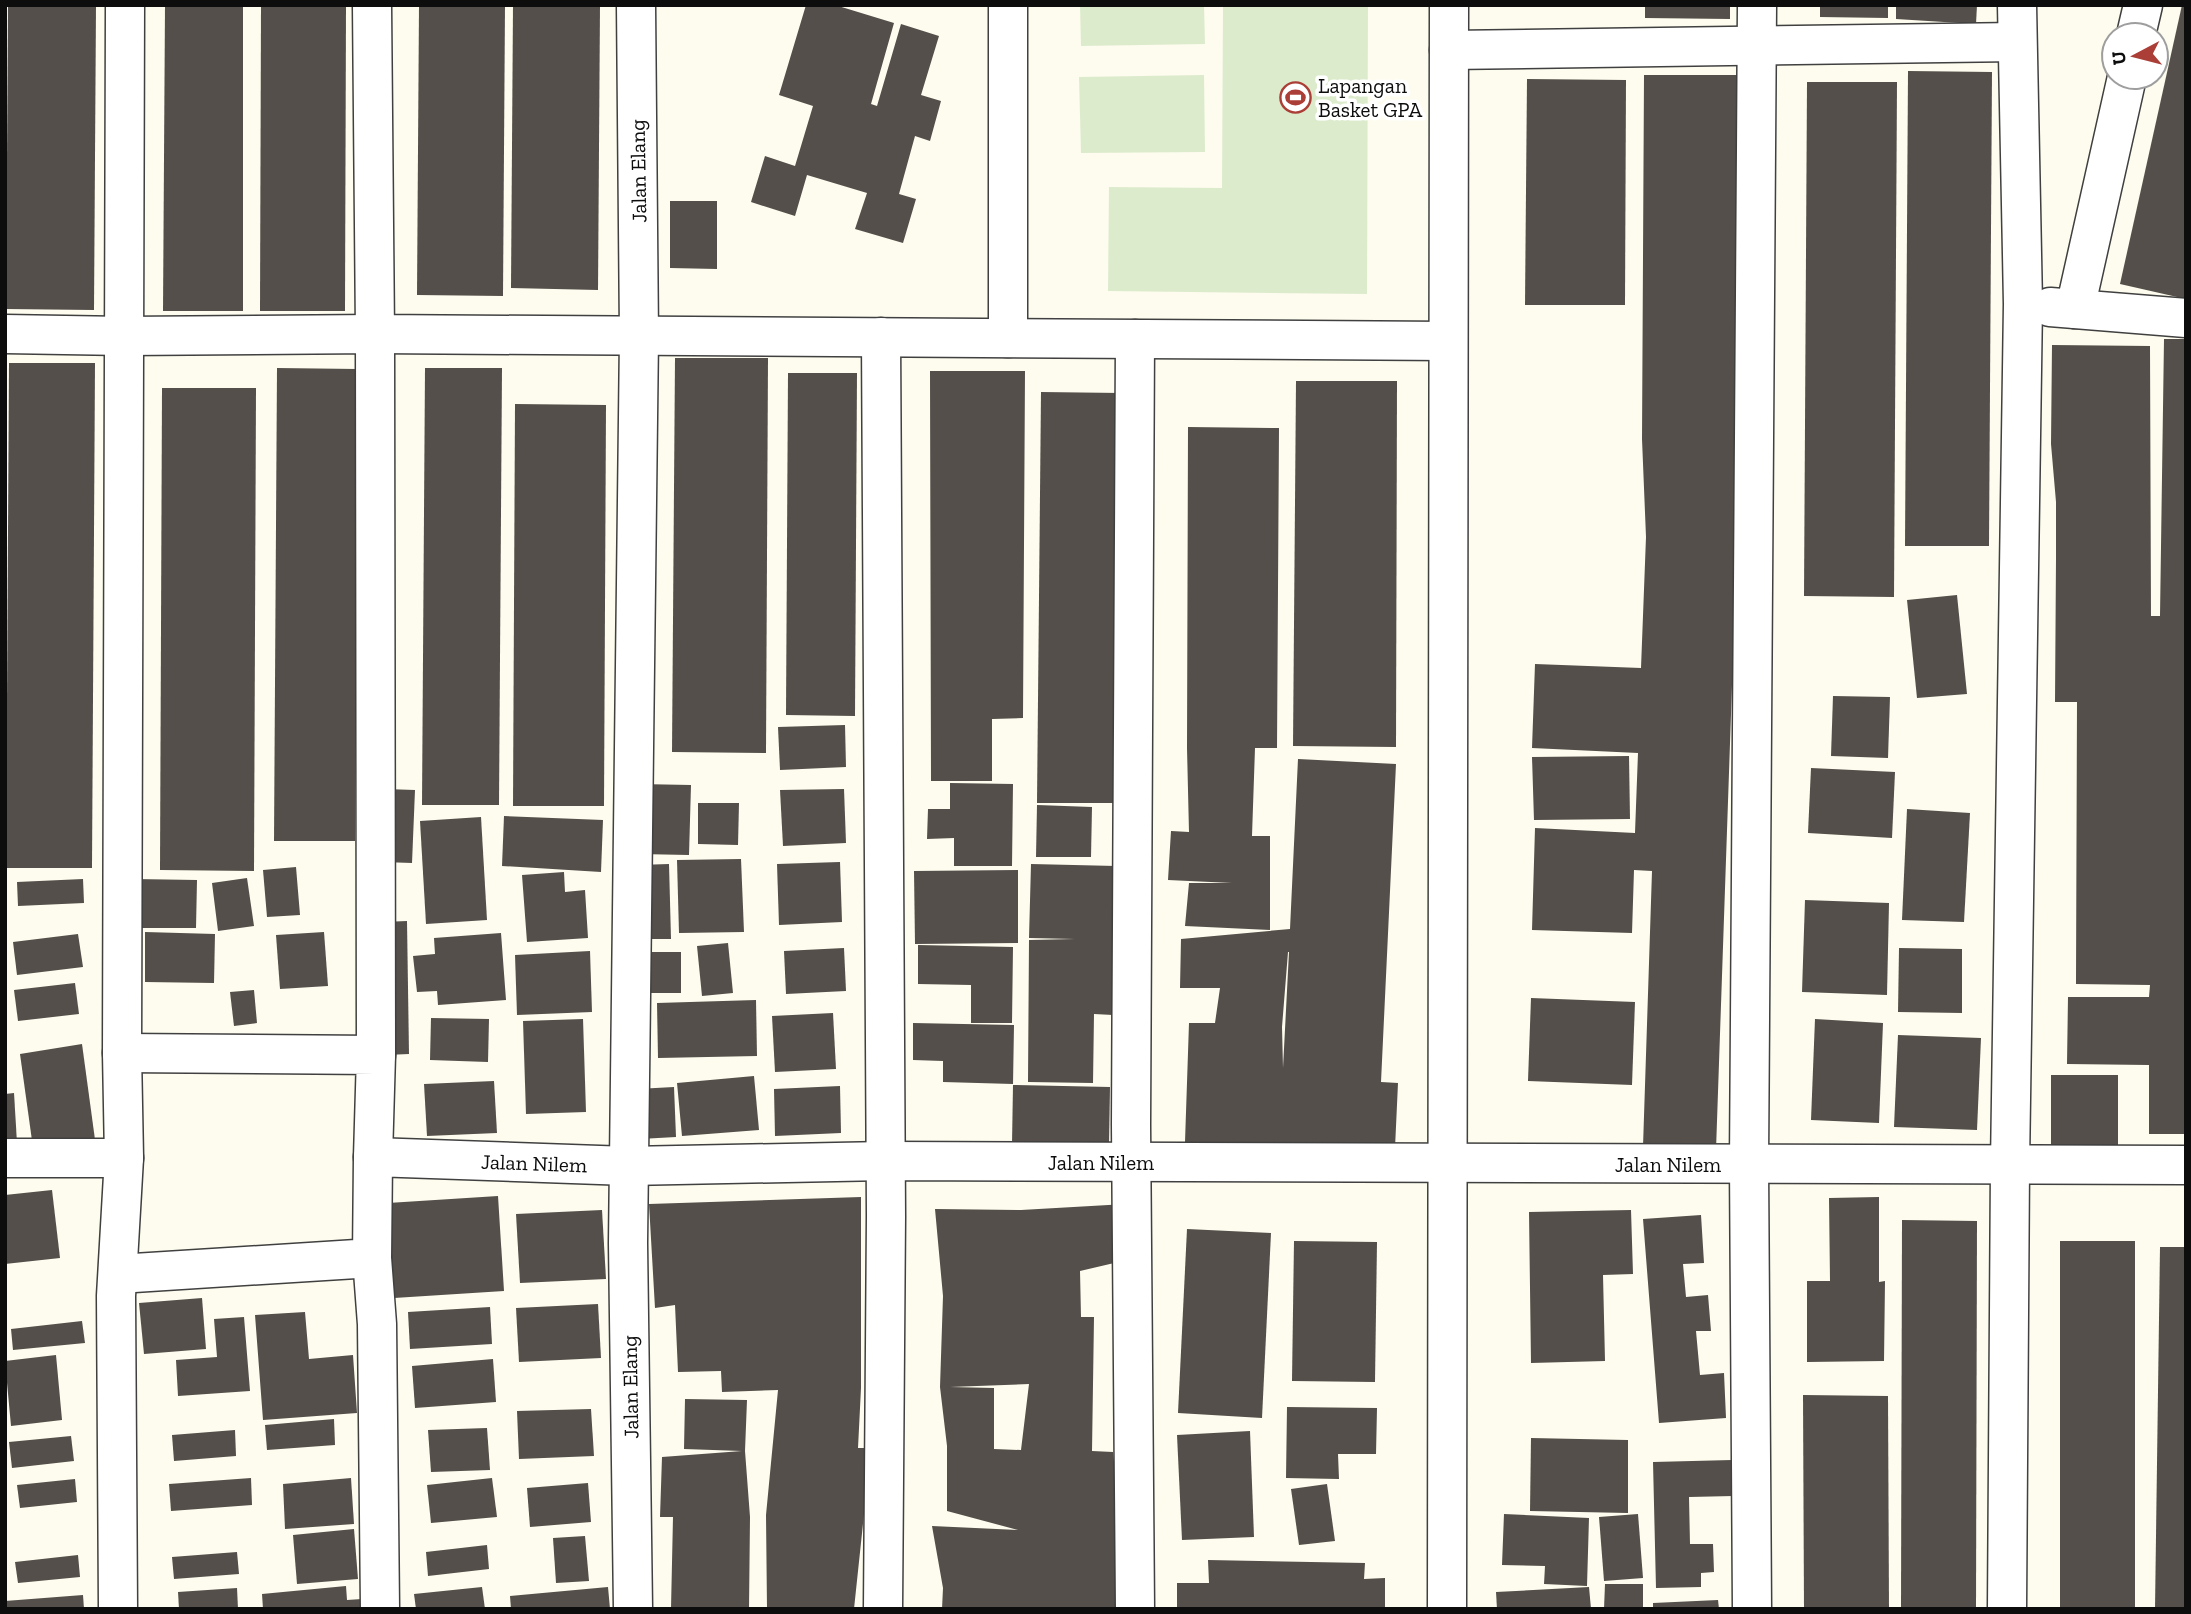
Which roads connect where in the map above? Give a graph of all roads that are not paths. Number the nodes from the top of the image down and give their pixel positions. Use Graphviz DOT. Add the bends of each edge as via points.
graph roads {
  1 [pos="125,5"];
  2 [pos="372,5"];
  3 [pos="636,5"];
  4 [pos="1009,5"];
  5 [pos="1449,5"];
  6 [pos="1757,5"];
  7 [pos="2017,24"];
  8 [pos="1756,46"];
  9 [pos="1449,50"];
  10 [pos="2124,91"];
  11 [pos="2023,304"];
  12 [pos="2075,309"];
  13 [pos="2186,318"];
  14 [pos="5,334"];
  15 [pos="375,334"];
  16 [pos="124,336"];
  17 [pos="639,336"];
  18 [pos="881,337"];
  19 [pos="1008,338"];
  20 [pos="1135,339"];
  21 [pos="1448,341"];
  22 [pos="122,1053"];
  23 [pos="376,1055"];
  24 [pos="5,1157"];
  25 [pos="373,1157"];
  26 [pos="124,1158"];
  27 [pos="884,1161"];
  28 [pos="1133,1162"];
  29 [pos="1448,1163"];
  30 [pos="1749,1164"];
  31 [pos="2011,1165"];
  32 [pos="2186,1165"];
  33 [pos="628,1166"];
  34 [pos="372,1258"];
  35 [pos="118,1274"];
  36 [pos="118,1609"];
  37 [pos="380,1609"];
  38 [pos="633,1609"];
  39 [pos="884,1609"];
  40 [pos="1135,1609"];
  41 [pos="1447,1609"];
  42 [pos="1752,1609"];
  43 [pos="2007,1609"];
  1 -- 16 [label="street"];
  2 -- 15 [label="street"];
  3 -- 17 [label="street, Jalan Elang"];
  4 -- 19 [label="street"];
  5 -- 9 [label="street"];
  6 -- 8 [label="street"];
  7 -- 8 [label="street"];
  7 -- 11 [label="street"];
  8 -- 9 [label="street"];
  8 -- 30 [label="street"];
  9 -- 21 [label="street"];
  10 -- 12 [label="street"];
  11 -- 12 [label="street"];
  11 -- 31 [label="street"];
  12 -- 13 [label="street"];
  14 -- 16 [label="street"];
  15 -- 16 [label="street"];
  15 -- 17 [label="street"];
  15 -- 23 [label="street"];
  16 -- 22 [label="street"];
  17 -- 18 [label="street"];
  17 -- 33 [label="street, Jalan Elang"];
  18 -- 19 [label="street"];
  18 -- 27 [label="street"];
  19 -- 20 [label="street"];
  20 -- 21 [label="street"];
  20 -- 28 [label="street"];
  21 -- 29 [label="street"];
  22 -- 23 [label="street"];
  22 -- 26 [label="street"];
  23 -- 25 [label="street"];
  24 -- 26 [label="street"];
  25 -- 33 [label="street, Jalan Nilem"];
  25 -- 34 [label="street"];
  26 -- 35 [label="street"];
  27 -- 28 [label="street, Jalan Nilem"];
  27 -- 33 [label="street, Jalan Nilem"];
  27 -- 39 [label="street"];
  28 -- 29 [label="street, Jalan Nilem"];
  28 -- 40 [label="street"];
  29 -- 30 [label="street, Jalan Nilem"];
  29 -- 41 [label="street"];
  30 -- 31 [label="street, Jalan Nilem"];
  30 -- 42 [label="street"];
  31 -- 32 [label="street, Jalan Nilem"];
  31 -- 43 [label="street"];
  33 -- 38 [label="street, Jalan Elang"];
  34 -- 35 [label="street"];
  34 -- 37 [label="street"];
  35 -- 36 [label="street"];
}
